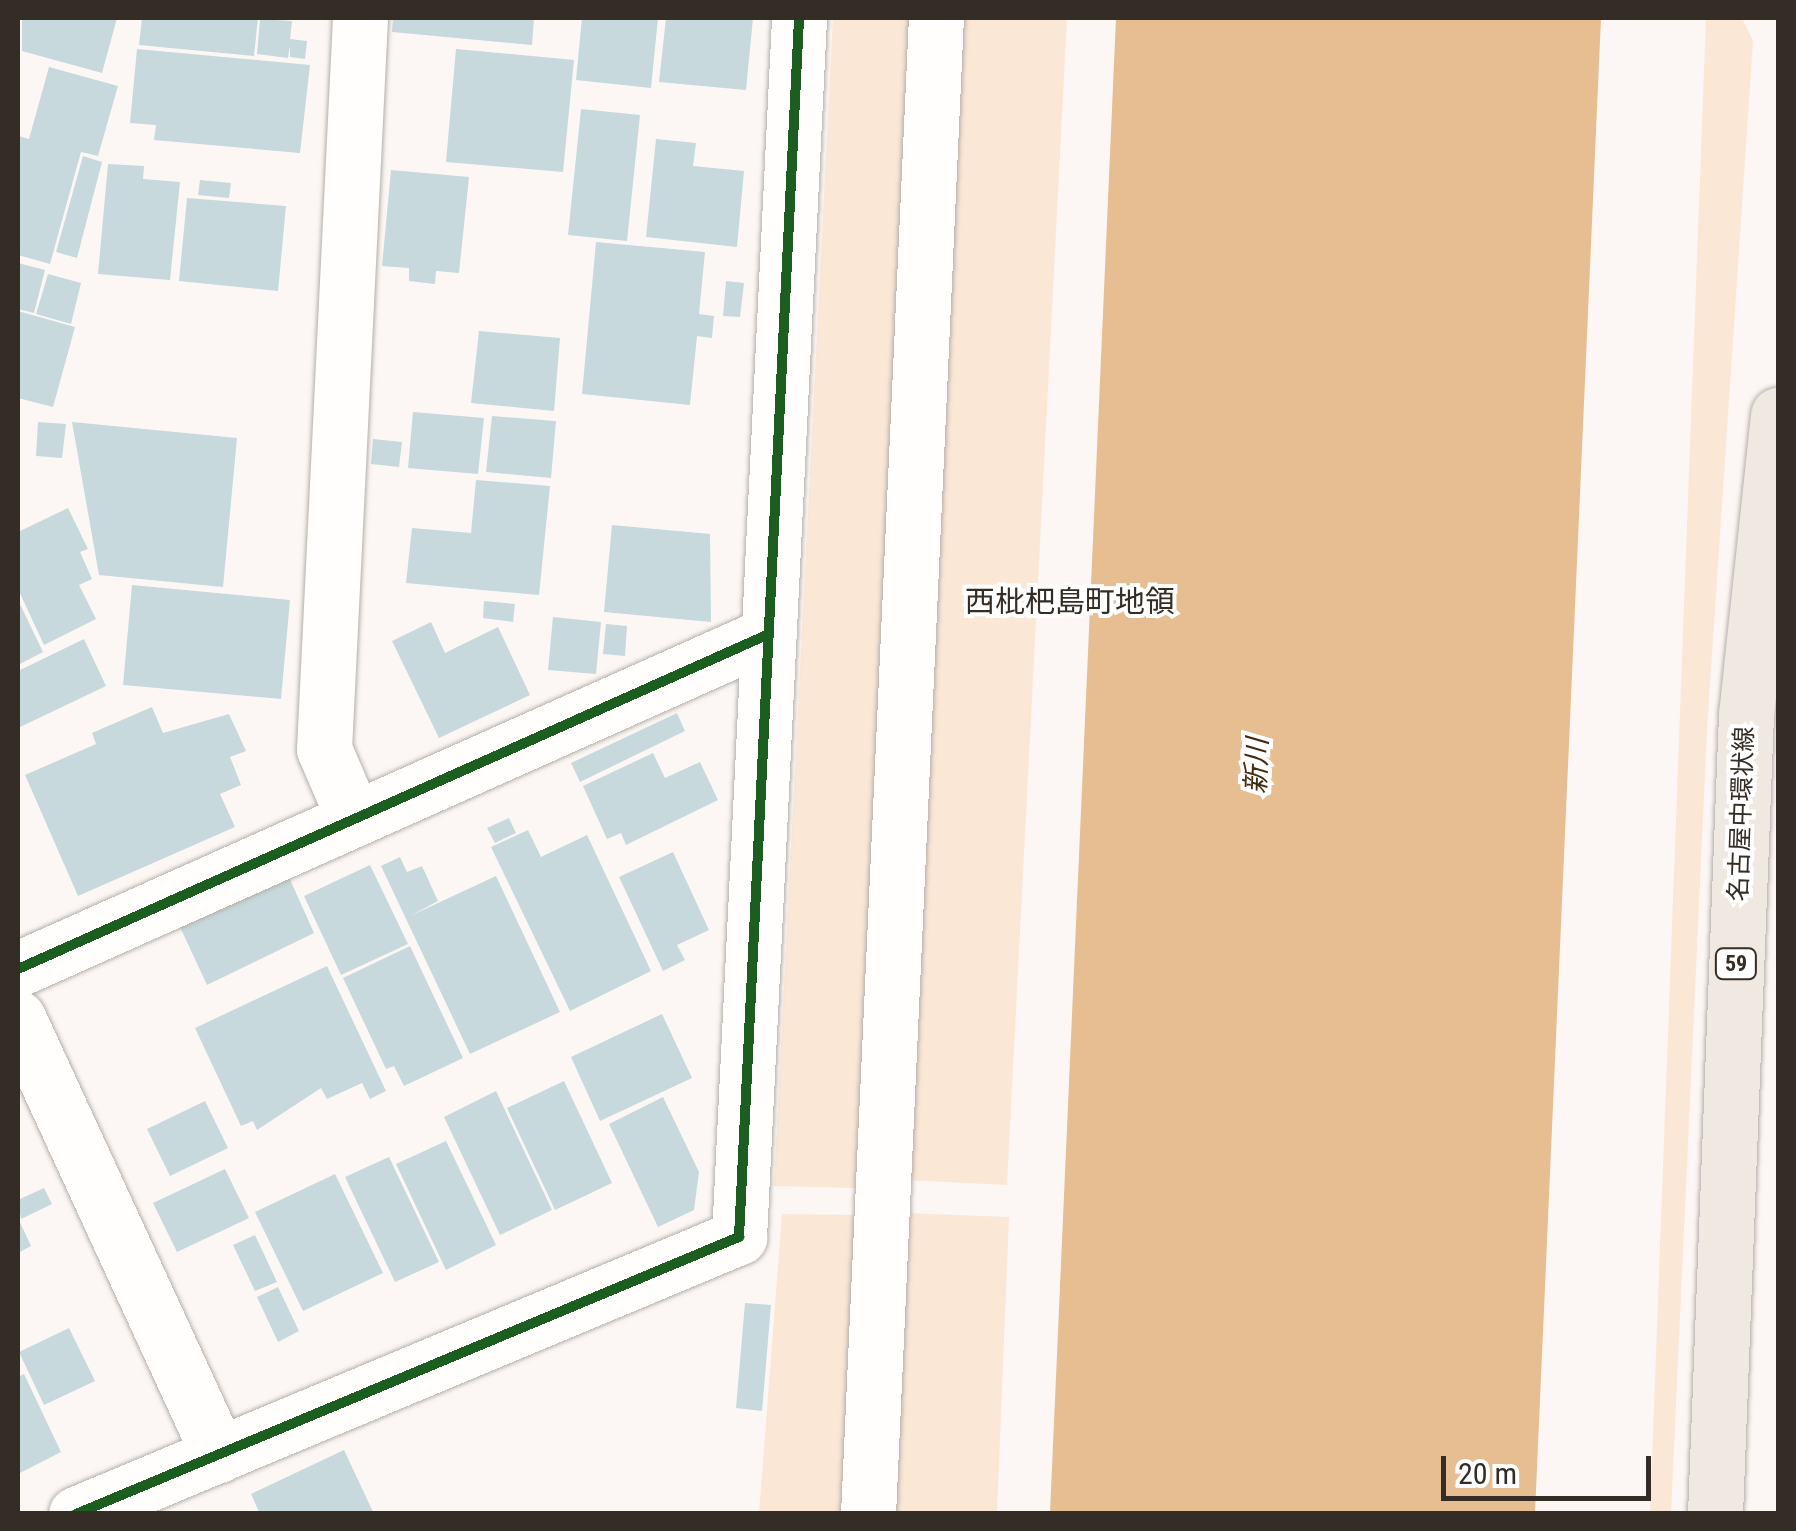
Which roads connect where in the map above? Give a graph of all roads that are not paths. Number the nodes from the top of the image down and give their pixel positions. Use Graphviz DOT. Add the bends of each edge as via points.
graph roads {
  1 [pos="360,18"];
  2 [pos="800,18"];
  3 [pos="936,18"];
  4 [pos="1778,416"];
  5 [pos="769,634"];
  6 [pos="354,819"];
  7 [pos="18,969"];
  8 [pos="18,1018"];
  9 [pos="218,1455"];
  10 [pos="140,1501"];
  11 [pos="76,1514"];
  12 [pos="868,1514"];
  13 [pos="1715,1514"];
  1 -- 6 [label="street" via="324,749"];
  2 -- 5 [label="street"];
  3 -- 12 [label="street"];
  4 -- 13 [label="main road, 名古屋中環状線 / 59" via="1746,715"];
  5 -- 6 [label="street"];
  5 -- 9 [label="street" via="739,1236"];
  6 -- 7 [label="street"];
  8 -- 9 [label="street"];
  9 -- 10 [label="street"];
  10 -- 11 [label="street"];
}
